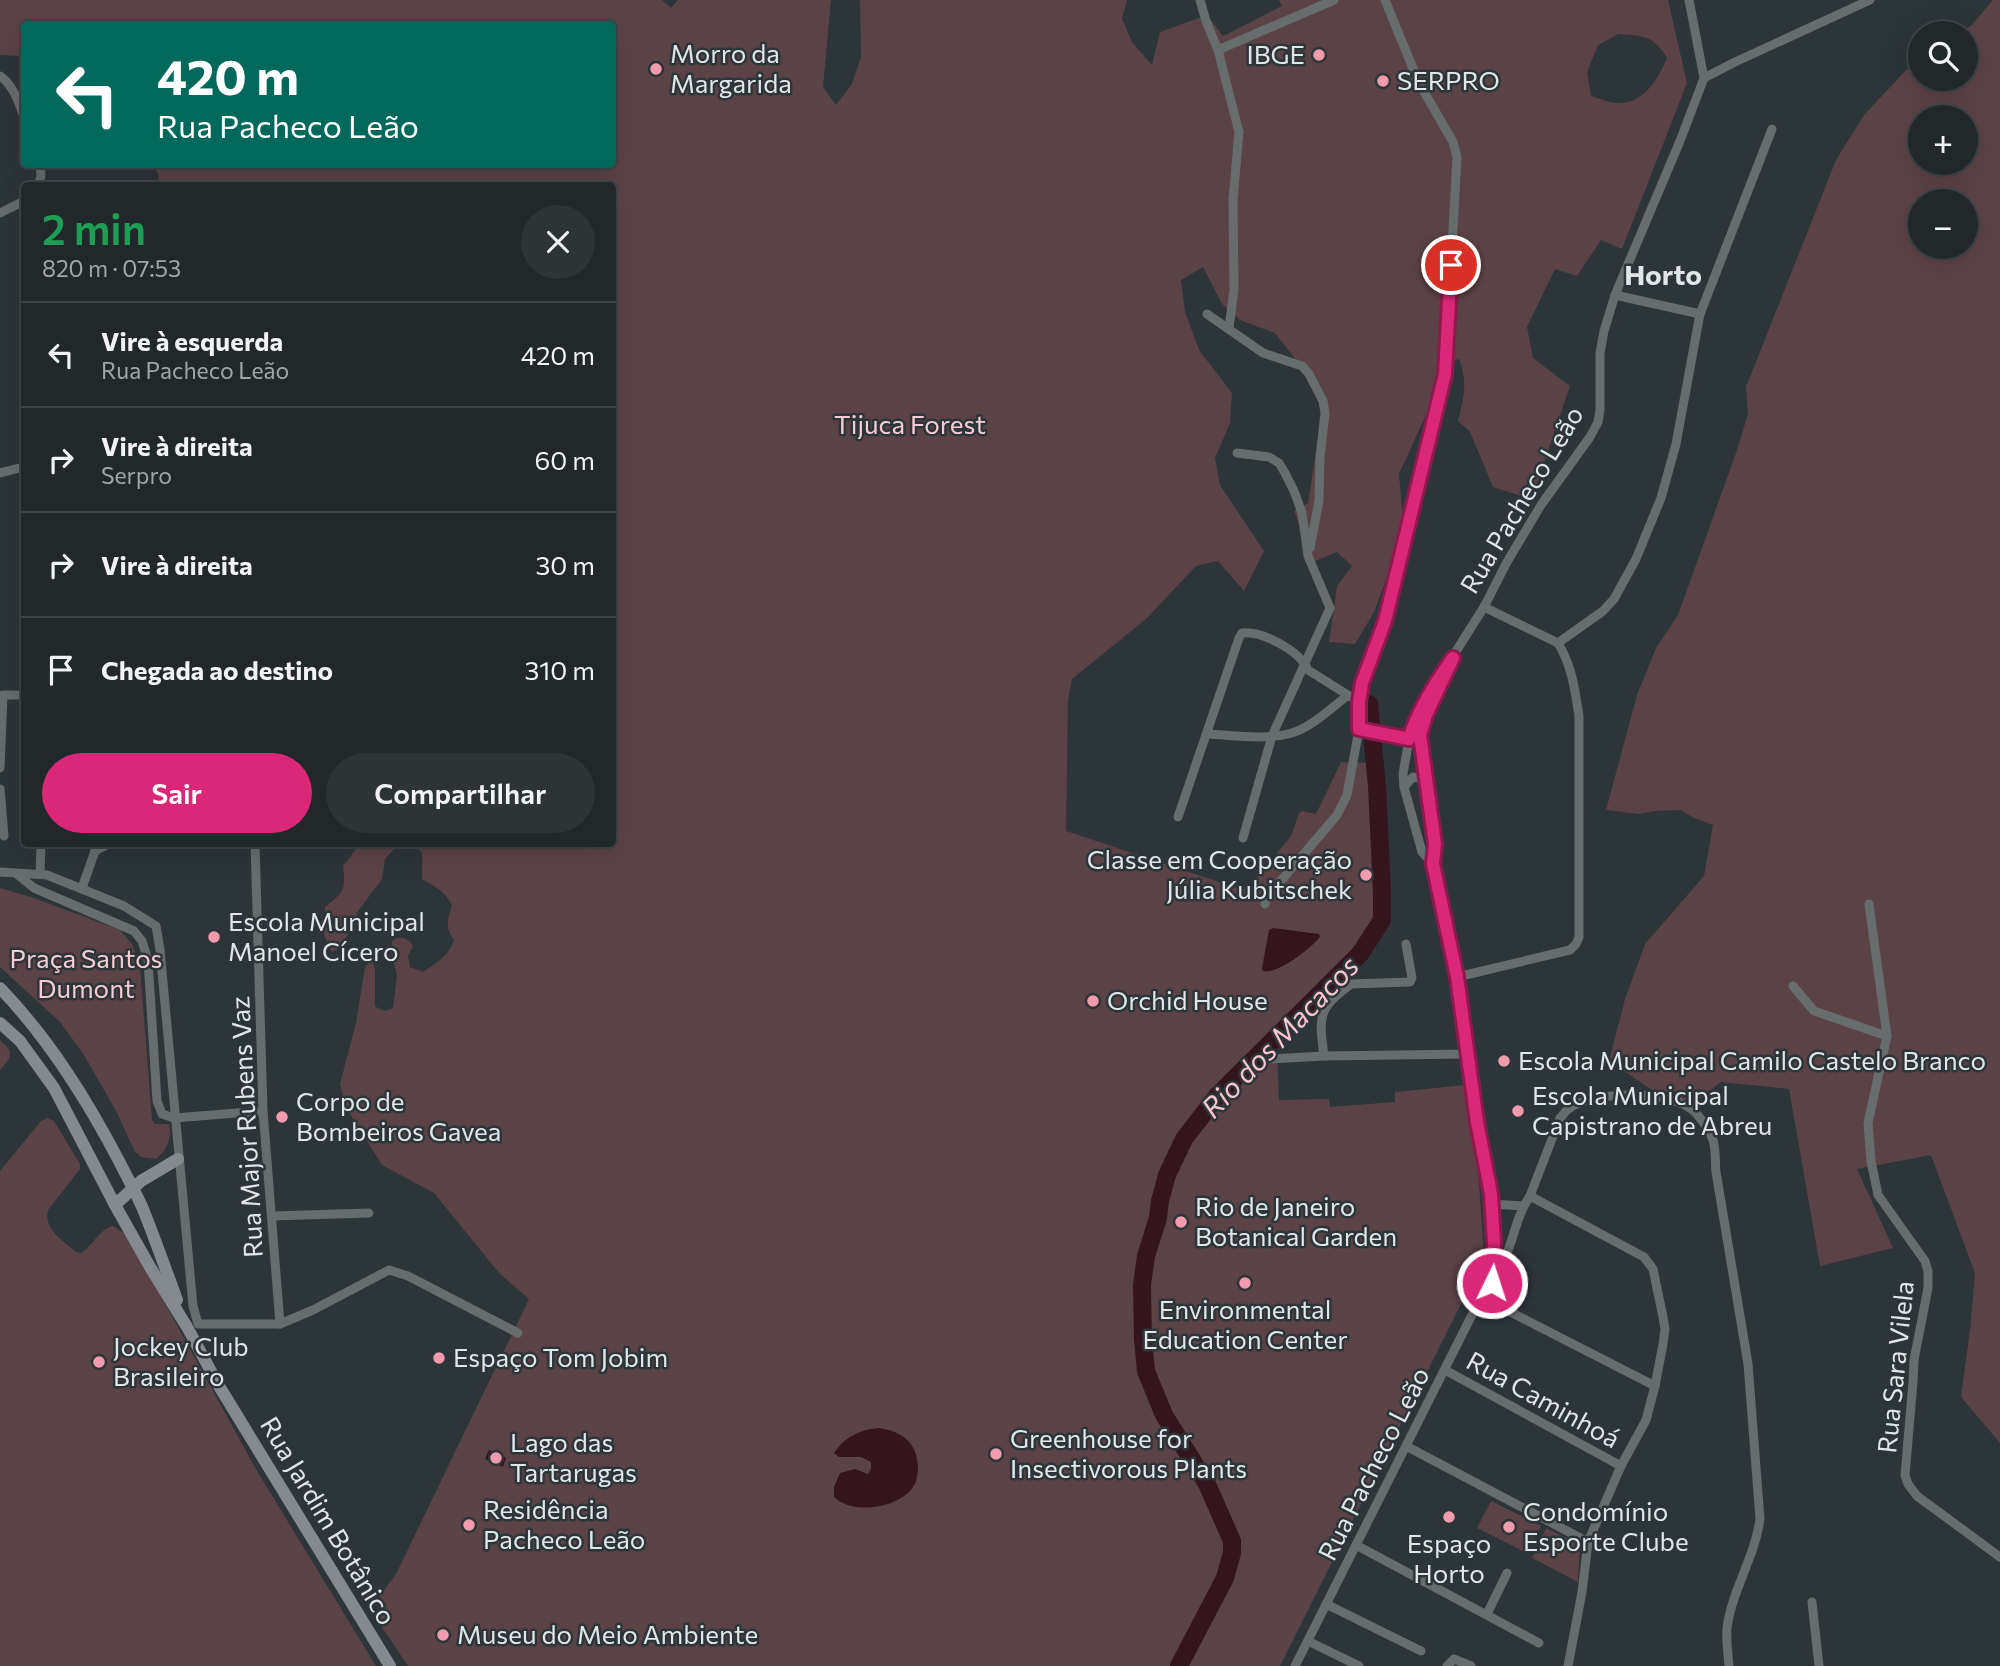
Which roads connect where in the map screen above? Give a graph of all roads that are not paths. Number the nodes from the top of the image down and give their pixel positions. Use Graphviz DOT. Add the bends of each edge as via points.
graph roads {
  1 [pos="1200,0"];
  2 [pos="1334,0"];
  3 [pos="1385,0"];
  4 [pos="1689,0"];
  5 [pos="1870,0"];
  6 [pos="1218,50"];
  7 [pos="0,76"];
  8 [pos="1704,78"];
  9 [pos="21,110"];
  10 [pos="1772,129"];
  11 [pos="21,202"];
  12 [pos="0,213"];
  13 [pos="1615,295"];
  14 [pos="1700,313"];
  15 [pos="1207,314"];
  16 [pos="1229,328"];
  17 [pos="1237,453"];
  18 [pos="21,468"];
  19 [pos="0,473"];
  20 [pos="1308,556"];
  21 [pos="1483,607"];
  22 [pos="1558,643"];
  23 [pos="1453,658"];
  24 [pos="1305,662"];
  25 [pos="21,695"];
  26 [pos="1347,696"];
  27 [pos="1359,702"];
  28 [pos="1359,729"];
  29 [pos="1207,734"];
  30 [pos="1272,736"];
  31 [pos="1408,742"];
  32 [pos="1422,754"];
  33 [pos="0,768"];
  34 [pos="1427,780"];
  35 [pos="1405,787"];
  36 [pos="0,789"];
  37 [pos="1178,817"];
  38 [pos="4,835"];
  39 [pos="1243,838"];
  40 [pos="41,847"];
  41 [pos="96,847"];
  42 [pos="255,847"];
  43 [pos="1433,864"];
  44 [pos="0,873"];
  45 [pos="16,873"];
  46 [pos="40,874"];
  47 [pos="82,888"];
  48 [pos="1265,904"];
  49 [pos="1870,904"];
  50 [pos="1406,944"];
  51 [pos="1457,977"];
  52 [pos="1793,986"];
  53 [pos="0,988"];
  54 [pos="0,1023"];
  55 [pos="1887,1036"];
  56 [pos="1469,1054"];
  57 [pos="1324,1056"];
  58 [pos="1269,1059"];
  59 [pos="263,1111"];
  60 [pos="174,1118"];
  61 [pos="178,1159"];
  62 [pos="132,1188"];
  63 [pos="1530,1196"];
  64 [pos="1491,1204"];
  65 [pos="115,1205"];
  66 [pos="1523,1206"];
  67 [pos="369,1213"];
  68 [pos="272,1216"];
  69 [pos="1492,1283"];
  70 [pos="1481,1297"];
  71 [pos="280,1324"];
  72 [pos="192,1325"];
  73 [pos="518,1333"];
  74 [pos="1445,1370"];
  75 [pos="1655,1386"];
  76 [pos="1406,1446"];
  77 [pos="1621,1466"];
  78 [pos="1588,1542"];
  79 [pos="1356,1545"];
  80 [pos="2000,1557"];
  81 [pos="1507,1573"];
  82 [pos="1812,1602"];
  83 [pos="1326,1604"];
  84 [pos="1487,1614"];
  85 [pos="1307,1641"];
  86 [pos="1539,1643"];
  87 [pos="1421,1651"];
  88 [pos="390,1666"];
  89 [pos="1295,1666"];
  90 [pos="1359,1666"];
  91 [pos="1447,1666"];
  92 [pos="1471,1666"];
  93 [pos="1568,1666"];
  94 [pos="1729,1666"];
  95 [pos="1819,1666"];
  1 -- 6 [label="street"];
  2 -- 6 [label="street"];
  3 -- 27 [label="street" via="1419,83 1457,157 1445,374 1385,621"];
  4 -- 8 [label="street"];
  5 -- 8 [label="street"];
  6 -- 16 [label="street" via="1239,132"];
  7 -- 9 [label="street"];
  8 -- 13 [label="street, Rua Pacheco Leão"];
  10 -- 14 [label="street"];
  11 -- 12 [label="street"];
  13 -- 14 [label="street"];
  13 -- 21 [label="street, Rua Pacheco Leão" via="1600,353 1598,422 1541,506"];
  14 -- 22 [label="street" via="1676,444 1661,498 1636,559 1609,605"];
  15 -- 16 [label="street"];
  16 -- 20 [label="street" via="1263,353 1302,366 1324,401 1319,501"];
  17 -- 20 [label="street" via="1269,457 1279,463 1301,513"];
  18 -- 19 [label="street"];
  20 -- 24 [label="street" via="1330,608"];
  21 -- 22 [label="street"];
  21 -- 23 [label="street, Rua Pacheco Leão"];
  22 -- 51 [label="street" via="1569,663 1579,716 1579,937 1570,950"];
  23 -- 31 [label="street, Rua Pacheco Leão" via="1414,723"];
  23 -- 32 [label="street, Rua Pacheco Leão" via="1426,715 1420,735"];
  24 -- 26 [label="street" via="1308,670"];
  24 -- 29 [label="street" via="1275,641 1242,633"];
  24 -- 30 [label="street"];
  25 -- 33 [label="street" via="3,695"];
  26 -- 27 [label="street"];
  26 -- 30 [label="street" via="1303,729"];
  27 -- 28 [label="street"];
  28 -- 31 [label="street"];
  28 -- 48 [label="street" via="1347,795 1338,815"];
  29 -- 30 [label="street"];
  29 -- 37 [label="street"];
  30 -- 39 [label="street"];
  31 -- 32 [label="street"];
  31 -- 35 [label="street, Rua Pacheco Leão"];
  32 -- 34 [label="street, Rua Pacheco Leão"];
  34 -- 35 [label="street" via="1413,777"];
  34 -- 43 [label="street, Rua Pacheco Leão"];
  35 -- 43 [label="street, Rua Pacheco Leão" via="1422,852"];
  36 -- 38 [label="street"];
  40 -- 46 [label="street"];
  41 -- 47 [label="street"];
  42 -- 59 [label="street, Rua Major Rubens Vaz"];
  43 -- 51 [label="street, Rua Pacheco Leão"];
  44 -- 45 [label="street"];
  45 -- 46 [label="street"];
  45 -- 60 [label="street" via="34,888 134,931 142,941 148,960 158,1101 162,1114"];
  46 -- 47 [label="street"];
  47 -- 60 [label="street" via="156,926"];
  49 -- 55 [label="street, Rua Sara Vilela"];
  50 -- 57 [label="street" via="1410,982 1351,984 1327,1006 1320,1021"];
  51 -- 56 [label="street, Rua Pacheco Leão"];
  52 -- 55 [label="street" via="1814,1012"];
  53 -- 62 [label="main road, Rua Jardim Botânico" via="52,1048"];
  54 -- 65 [label="main road, Rua Jardim Botânico" via="20,1041 54,1088"];
  55 -- 80 [label="street, Rua Sara Vilela" via="1868,1123 1871,1161 1878,1195 1925,1261 1928,1288 1913,1360 1905,1475 1917,1496"];
  56 -- 57 [label="street"];
  56 -- 64 [label="street, Rua Pacheco Leão"];
  57 -- 58 [label="street"];
  59 -- 60 [label="street"];
  59 -- 68 [label="street, Rua Major Rubens Vaz"];
  60 -- 61 [label="street"];
  61 -- 62 [label="main road"];
  61 -- 72 [label="street"];
  62 -- 65 [label="main road"];
  62 -- 72 [label="main road, Rua Jardim Botânico"];
  63 -- 66 [label="street, Rua Pacheco Leão"];
  63 -- 75 [label="street" via="1644,1257 1653,1269 1665,1329"];
  63 -- 94 [label="street, Rua Pacheco Leão" via="1560,1118 1587,1101 1653,1096 1679,1103 1695,1111 1713,1141 1748,1364 1760,1519 1732,1606"];
  64 -- 66 [label="street"];
  64 -- 69 [label="street, Rua Pacheco Leão"];
  65 -- 72 [label="main road, Rua Jardim Botânico"];
  66 -- 69 [label="street, Rua Pacheco Leão"];
  67 -- 68 [label="street"];
  68 -- 71 [label="street, Rua Major Rubens Vaz"];
  69 -- 70 [label="street, Rua Pacheco Leão"];
  70 -- 74 [label="street, Rua Pacheco Leão"];
  70 -- 75 [label="street"];
  71 -- 72 [label="street"];
  71 -- 73 [label="street" via="389,1270"];
  72 -- 88 [label="main road, Rua Jardim Botânico" via="219,1386"];
  74 -- 76 [label="street, Rua Pacheco Leão"];
  74 -- 77 [label="street, Rua Caminhoá"];
  75 -- 77 [label="street" via="1646,1420"];
  76 -- 78 [label="street"];
  76 -- 79 [label="street, Rua Pacheco Leão"];
  77 -- 78 [label="street"];
  78 -- 93 [label="street"];
  79 -- 83 [label="street, Rua Pacheco Leão"];
  79 -- 84 [label="street"];
  81 -- 84 [label="street"];
  82 -- 95 [label="street"];
  83 -- 85 [label="street, Rua Pacheco Leão"];
  83 -- 87 [label="street"];
  84 -- 86 [label="street"];
  85 -- 89 [label="street, Rua Pacheco Leão"];
  85 -- 90 [label="street"];
  91 -- 92 [label="street" via="1454,1659"];
}
